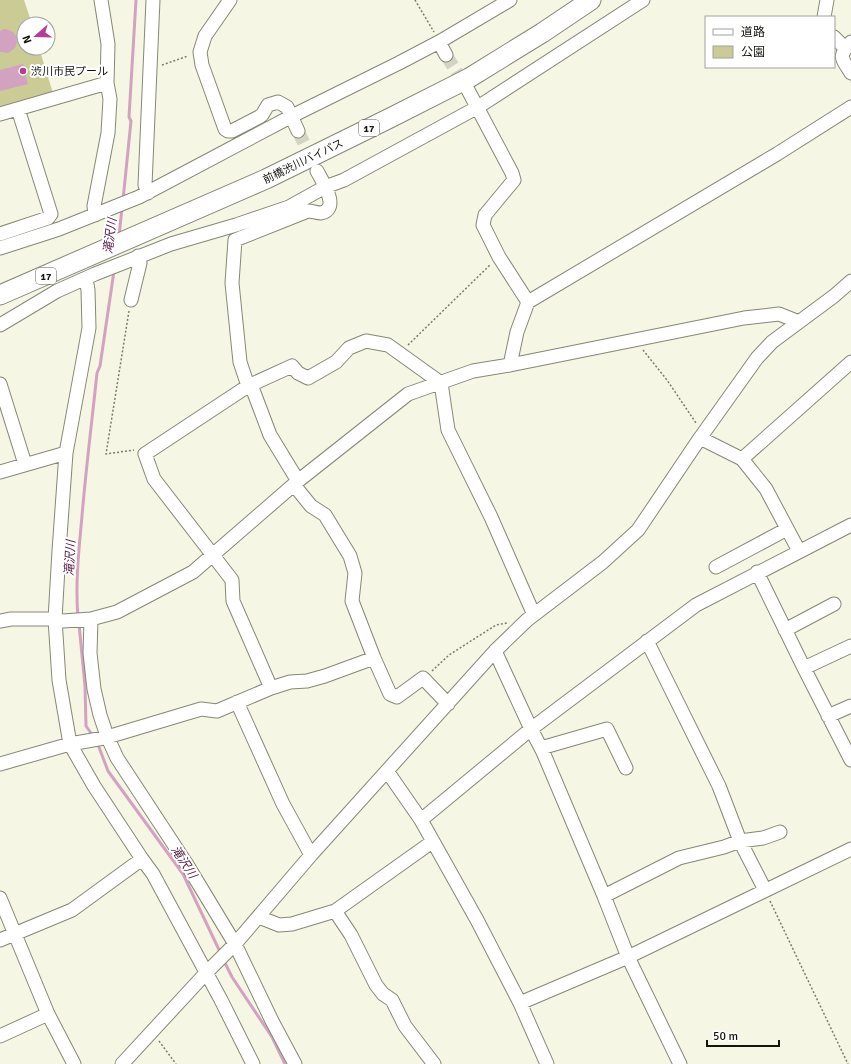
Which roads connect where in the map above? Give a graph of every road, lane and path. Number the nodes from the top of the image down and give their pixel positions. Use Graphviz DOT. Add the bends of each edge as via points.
graph roads {
  1 [pos="101,0"];
  2 [pos="153,0"];
  3 [pos="230,0"];
  4 [pos="415,0"];
  5 [pos="510,0"];
  6 [pos="591,0"];
  7 [pos="643,0"];
  8 [pos="827,0"];
  9 [pos="824,16"];
  10 [pos="835,38"];
  11 [pos="440,42"];
  12 [pos="848,45"];
  13 [pos="200,52"];
  14 [pos="446,55"];
  15 [pos="150,67"];
  16 [pos="851,73"];
  17 [pos="107,83"];
  18 [pos="468,90"];
  19 [pos="478,107"];
  20 [pos="851,107"];
  21 [pos="18,109"];
  22 [pos="0,114"];
  23 [pos="292,116"];
  24 [pos="298,131"];
  25 [pos="317,171"];
  26 [pos="324,187"];
  27 [pos="143,195"];
  28 [pos="99,214"];
  29 [pos="0,234"];
  30 [pos="0,248"];
  31 [pos="136,257"];
  32 [pos="499,257"];
  33 [pos="91,270"];
  34 [pos="851,281"];
  35 [pos="0,295"];
  36 [pos="131,300"];
  37 [pos="528,302"];
  38 [pos="799,322"];
  39 [pos="0,325"];
  40 [pos="635,339"];
  41 [pos="399,354"];
  42 [pos="851,362"];
  43 [pos="510,365"];
  44 [pos="441,382"];
  45 [pos="0,384"];
  46 [pos="248,386"];
  47 [pos="702,436"];
  48 [pos="66,453"];
  49 [pos="145,454"];
  50 [pos="742,458"];
  51 [pos="25,464"];
  52 [pos="0,472"];
  53 [pos="296,483"];
  54 [pos="851,526"];
  55 [pos="787,530"];
  56 [pos="799,551"];
  57 [pos="213,554"];
  58 [pos="716,566"];
  59 [pos="758,572"];
  60 [pos="834,604"];
  61 [pos="88,618"];
  62 [pos="530,618"];
  63 [pos="59,620"];
  64 [pos="0,621"];
  65 [pos="785,630"];
  66 [pos="646,641"];
  67 [pos="851,646"];
  68 [pos="496,651"];
  69 [pos="374,658"];
  70 [pos="804,668"];
  71 [pos="423,678"];
  72 [pos="271,688"];
  73 [pos="237,702"];
  74 [pos="448,704"];
  75 [pos="851,706"];
  76 [pos="828,716"];
  77 [pos="531,729"];
  78 [pos="105,737"];
  79 [pos="70,744"];
  80 [pos="541,748"];
  81 [pos="851,760"];
  82 [pos="0,764"];
  83 [pos="626,768"];
  84 [pos="387,771"];
  85 [pos="421,820"];
  86 [pos="780,832"];
  87 [pos="740,841"];
  88 [pos="432,842"];
  89 [pos="851,849"];
  90 [pos="311,855"];
  91 [pos="142,859"];
  92 [pos="765,890"];
  93 [pos="604,896"];
  94 [pos="0,898"];
  95 [pos="335,911"];
  96 [pos="259,917"];
  97 [pos="14,935"];
  98 [pos="0,940"];
  99 [pos="235,944"];
  100 [pos="628,957"];
  101 [pos="206,973"];
  102 [pos="520,1003"];
  103 [pos="48,1014"];
  104 [pos="152,1031"];
  105 [pos="0,1036"];
  106 [pos="74,1064"];
  107 [pos="122,1064"];
  108 [pos="176,1064"];
  109 [pos="254,1064"];
  110 [pos="295,1064"];
  111 [pos="434,1064"];
  112 [pos="547,1064"];
  113 [pos="680,1064"];
  114 [pos="848,1064"];
  1 -- 17 [label="street" via="108,44"];
  2 -- 15 [label="street"];
  3 -- 13 [label="street" via="205,36"];
  4 -- 11 [label="path"];
  5 -- 11 [label="street"];
  6 -- 33 [label="highway, 前橋渋川バイパス / 17" via="469,78 266,179 136,235"];
  7 -- 19 [label="street"];
  8 -- 9 [label="street"];
  10 -- 12 [label="street"];
  11 -- 14 [label="street"];
  11 -- 23 [label="street"];
  12 -- 16 [label="street" via="842,51 842,57"];
  13 -- 15 [label="path"];
  13 -- 23 [label="street" via="202,65 223,124 228,131 259,117 272,102 283,104"];
  15 -- 27 [label="street"];
  17 -- 21 [label="street"];
  17 -- 28 [label="street" via="110,99 108,133 94,206"];
  18 -- 19 [label="street"];
  19 -- 26 [label="street" via="344,180"];
  19 -- 32 [label="street" via="514,180 485,215 483,225"];
  20 -- 37 [label="street"];
  21 -- 22 [label="street"];
  21 -- 29 [label="street" via="51,214 48,218"];
  23 -- 24 [label="street"];
  23 -- 27 [label="street"];
  25 -- 26 [label="street"];
  26 -- 31 [label="street" via="289,208 170,244"];
  26 -- 46 [label="street" via="330,198 330,204 324,212 308,211 235,240 232,283 240,362"];
  27 -- 28 [label="street"];
  28 -- 30 [label="street" via="53,232"];
  31 -- 33 [label="street"];
  31 -- 36 [label="street" via="140,263"];
  32 -- 37 [label="street"];
  32 -- 41 [label="path"];
  33 -- 35 [label="highway, 前橋渋川バイパス / 17"];
  33 -- 39 [label="street"];
  33 -- 48 [label="street" via="88,290 89,328"];
  34 -- 38 [label="street"];
  36 -- 49 [label="path" via="106,454 139,450"];
  37 -- 43 [label="street" via="517,332"];
  38 -- 40 [label="street" via="779,314 744,318"];
  38 -- 47 [label="street" via="772,342 757,358"];
  40 -- 43 [label="street"];
  40 -- 47 [label="path" via="667,380"];
  41 -- 44 [label="street"];
  41 -- 46 [label="street" via="388,345 366,341 349,348 336,362 308,378 292,366"];
  42 -- 50 [label="street"];
  43 -- 44 [label="street" via="473,371"];
  44 -- 53 [label="street" via="408,394"];
  44 -- 62 [label="street" via="448,430 490,517"];
  45 -- 51 [label="street"];
  46 -- 49 [label="street"];
  46 -- 53 [label="street" via="253,390 270,435"];
  47 -- 50 [label="street"];
  47 -- 62 [label="street" via="638,530 603,562"];
  48 -- 51 [label="street"];
  48 -- 63 [label="street"];
  49 -- 57 [label="street" via="154,479"];
  50 -- 55 [label="street" via="766,489"];
  51 -- 52 [label="street"];
  53 -- 57 [label="street"];
  53 -- 69 [label="street" via="311,506 325,515 350,556 355,573 352,601"];
  54 -- 56 [label="street"];
  55 -- 56 [label="street"];
  55 -- 58 [label="street"];
  56 -- 59 [label="street"];
  57 -- 61 [label="street" via="193,572 117,612"];
  57 -- 72 [label="street" via="232,580 233,601"];
  59 -- 65 [label="street"];
  59 -- 66 [label="street" via="696,605"];
  60 -- 65 [label="street"];
  61 -- 63 [label="street"];
  61 -- 78 [label="street" via="94,689"];
  62 -- 68 [label="street"];
  62 -- 71 [label="path" via="496,625 448,656"];
  63 -- 64 [label="street"];
  63 -- 79 [label="street" via="60,680"];
  65 -- 70 [label="street"];
  66 -- 77 [label="street"];
  66 -- 87 [label="street" via="719,786"];
  67 -- 70 [label="street"];
  68 -- 74 [label="street"];
  68 -- 77 [label="street"];
  69 -- 71 [label="street" via="390,694 397,697"];
  69 -- 72 [label="street" via="325,676"];
  70 -- 76 [label="street"];
  71 -- 74 [label="street"];
  72 -- 73 [label="street"];
  73 -- 78 [label="street" via="217,711 201,709"];
  73 -- 90 [label="street" via="283,804"];
  74 -- 84 [label="street"];
  75 -- 76 [label="street"];
  76 -- 81 [label="street"];
  77 -- 80 [label="street"];
  77 -- 85 [label="street"];
  78 -- 79 [label="street"];
  78 -- 99 [label="street"];
  79 -- 82 [label="street"];
  79 -- 91 [label="street"];
  80 -- 83 [label="street" via="607,729"];
  80 -- 93 [label="street"];
  84 -- 85 [label="street"];
  84 -- 90 [label="street"];
  85 -- 88 [label="street"];
  86 -- 87 [label="street" via="763,838"];
  87 -- 92 [label="street"];
  87 -- 93 [label="street" via="679,858"];
  88 -- 95 [label="street"];
  88 -- 102 [label="street" via="477,920"];
  89 -- 92 [label="street"];
  90 -- 96 [label="street"];
  91 -- 97 [label="street" via="72,910"];
  91 -- 101 [label="street" via="153,874"];
  92 -- 100 [label="street"];
  92 -- 114 [label="path"];
  93 -- 100 [label="street"];
  94 -- 97 [label="street"];
  95 -- 96 [label="street" via="292,924 279,925"];
  95 -- 111 [label="street" via="376,985 392,1000 405,1026"];
  96 -- 99 [label="street"];
  97 -- 98 [label="street"];
  97 -- 103 [label="street"];
  99 -- 101 [label="street"];
  99 -- 110 [label="street"];
  100 -- 102 [label="street"];
  100 -- 113 [label="street"];
  101 -- 104 [label="street"];
  101 -- 109 [label="street"];
  102 -- 112 [label="street"];
  103 -- 105 [label="street"];
  103 -- 106 [label="street"];
  104 -- 107 [label="street"];
  104 -- 108 [label="path"];
}
